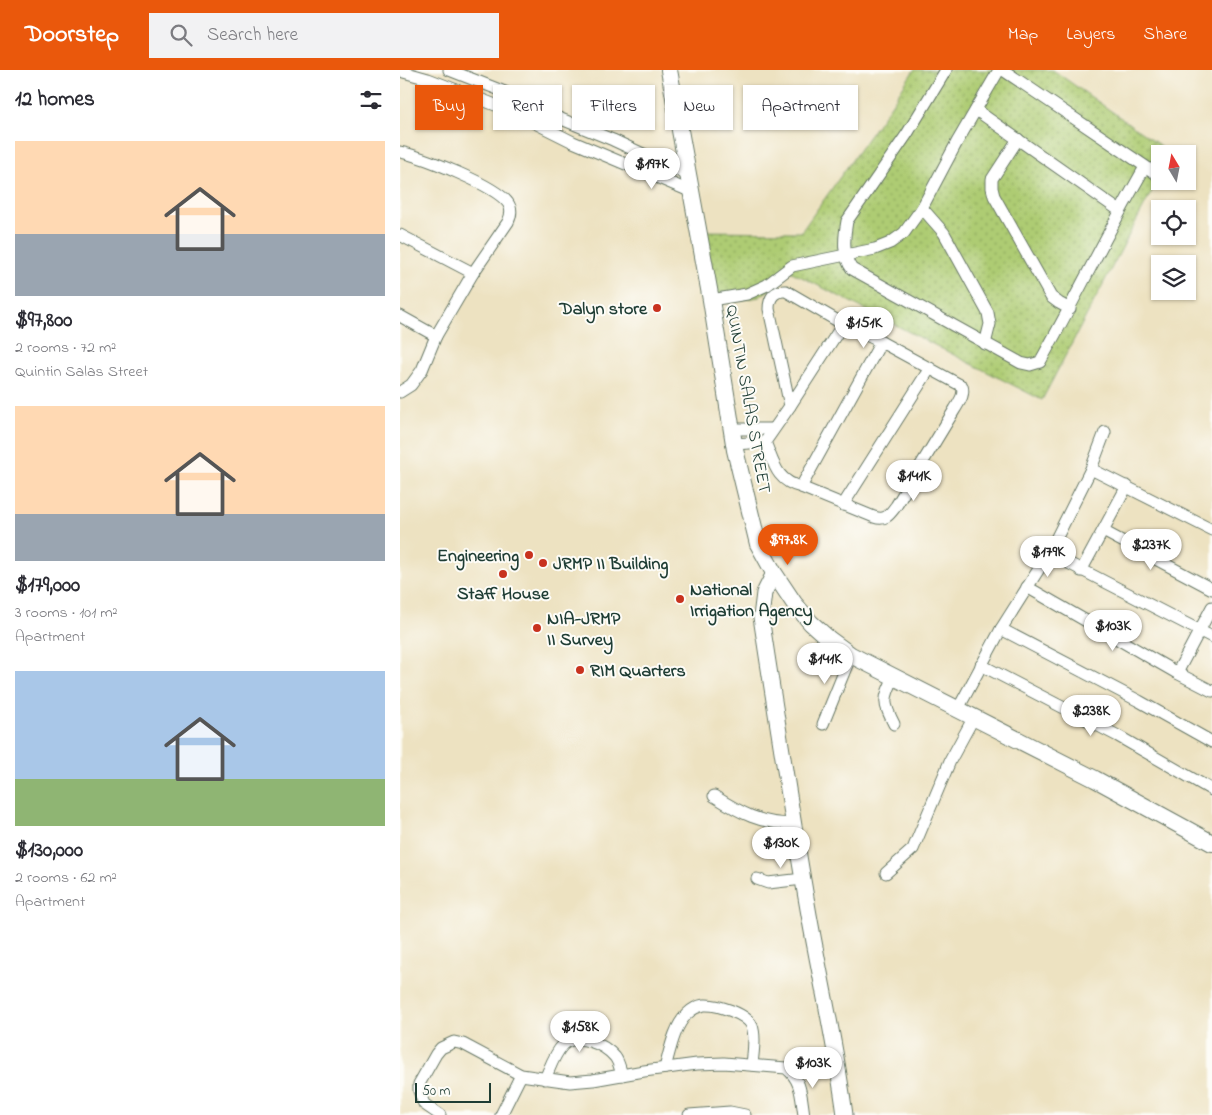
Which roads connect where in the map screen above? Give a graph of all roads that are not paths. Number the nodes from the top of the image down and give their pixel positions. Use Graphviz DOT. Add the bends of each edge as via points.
graph roads {
  1 [pos="449,70"];
  2 [pos="669,70"];
  3 [pos="946,70"];
  4 [pos="998,70"];
  5 [pos="1004,70"];
  6 [pos="400,71"];
  7 [pos="976,110"];
  8 [pos="1018,139"];
  9 [pos="613,140"];
  10 [pos="400,152"];
  11 [pos="606,156"];
  12 [pos="1145,167"];
  13 [pos="1151,171"];
  14 [pos="688,175"];
  15 [pos="692,192"];
  16 [pos="922,208"];
  17 [pos="1120,211"];
  18 [pos="400,235"];
  19 [pos="846,255"];
  20 [pos="473,273"];
  21 [pos="711,300"];
  22 [pos="1070,309"];
  23 [pos="400,316"];
  24 [pos="843,324"];
  25 [pos="436,336"];
  26 [pos="881,342"];
  27 [pos="985,344"];
  28 [pos="930,368"];
  29 [pos="400,392"];
  30 [pos="790,406"];
  31 [pos="773,429"];
  32 [pos="1105,432"];
  33 [pos="733,436"];
  34 [pos="765,442"];
  35 [pos="1091,469"];
  36 [pos="1127,486"];
  37 [pos="801,487"];
  38 [pos="843,505"];
  39 [pos="1212,530"];
  40 [pos="1103,531"];
  41 [pos="1049,553"];
  42 [pos="1081,570"];
  43 [pos="774,573"];
  44 [pos="1027,588"];
  45 [pos="1212,588"];
  46 [pos="1212,607"];
  47 [pos="1001,629"];
  48 [pos="1199,630"];
  49 [pos="1212,636"];
  50 [pos="851,655"];
  51 [pos="981,665"];
  52 [pos="1177,673"];
  53 [pos="894,677"];
  54 [pos="1212,691"];
  55 [pos="958,709"];
  56 [pos="974,717"];
  57 [pos="823,724"];
  58 [pos="894,724"];
  59 [pos="1212,742"];
  60 [pos="1212,790"];
  61 [pos="714,796"];
  62 [pos="794,824"];
  63 [pos="1211,841"];
  64 [pos="886,873"];
  65 [pos="757,879"];
  66 [pos="803,879"];
  67 [pos="752,1065"];
  68 [pos="665,1068"];
  69 [pos="521,1075"];
  70 [pos="622,1076"];
  71 [pos="545,1079"];
  72 [pos="440,1115"];
  73 [pos="501,1115"];
  74 [pos="689,1115"];
  75 [pos="745,1115"];
  76 [pos="804,1115"];
  77 [pos="845,1115"];
  1 -- 9 [label="street"];
  2 -- 14 [label="main road, QUINTIN SALAS STREET"];
  3 -- 19 [label="street" via="847,222 844,234"];
  4 -- 7 [label="street"];
  5 -- 12 [label="street"];
  6 -- 11 [label="street" via="511,111"];
  7 -- 8 [label="street"];
  7 -- 16 [label="street"];
  8 -- 17 [label="street"];
  8 -- 22 [label="street" via="992,179 994,196 1052,297"];
  9 -- 11 [label="street"];
  9 -- 14 [label="street"];
  10 -- 20 [label="street" via="470,178 504,200 511,209 508,222"];
  11 -- 15 [label="street"];
  12 -- 13 [label="street"];
  12 -- 17 [label="street"];
  14 -- 15 [label="main road, QUINTIN SALAS STREET"];
  15 -- 21 [label="main road, QUINTIN SALAS STREET"];
  16 -- 19 [label="street" via="904,233 890,243"];
  16 -- 27 [label="street" via="944,233 988,313 990,324"];
  17 -- 22 [label="street"];
  18 -- 20 [label="street"];
  19 -- 21 [label="street" via="792,266 753,292"];
  19 -- 27 [label="street" via="852,269"];
  20 -- 25 [label="street"];
  21 -- 33 [label="main road, QUINTIN SALAS STREET"];
  22 -- 27 [label="street" via="1040,362 1021,363"];
  23 -- 25 [label="street"];
  24 -- 26 [label="street"];
  24 -- 30 [label="street"];
  24 -- 30 [label="street" via="786,291 774,293 769,309"];
  25 -- 29 [label="street" via="422,370 411,385"];
  26 -- 28 [label="street"];
  26 -- 37 [label="street"];
  28 -- 38 [label="street"];
  28 -- 38 [label="street" via="962,386 962,394 896,506 883,519"];
  30 -- 31 [label="street"];
  31 -- 33 [label="street"];
  31 -- 34 [label="street"];
  32 -- 35 [label="street"];
  33 -- 34 [label="street"];
  33 -- 43 [label="main road, QUINTIN SALAS STREET" via="758,544"];
  34 -- 37 [label="street" via="778,473 784,480"];
  35 -- 36 [label="street"];
  35 -- 41 [label="street"];
  36 -- 39 [label="street"];
  36 -- 40 [label="street"];
  37 -- 38 [label="street"];
  40 -- 42 [label="street"];
  40 -- 45 [label="street"];
  41 -- 42 [label="street"];
  41 -- 44 [label="street"];
  42 -- 48 [label="street"];
  43 -- 50 [label="main road, QUINTIN SALAS STREET" via="811,623"];
  43 -- 62 [label="street" via="764,593 761,616"];
  44 -- 47 [label="street"];
  44 -- 52 [label="street"];
  46 -- 48 [label="street"];
  47 -- 51 [label="street"];
  47 -- 59 [label="street"];
  48 -- 49 [label="street"];
  48 -- 52 [label="street"];
  50 -- 53 [label="main road, QUINTIN SALAS STREET"];
  50 -- 57 [label="street"];
  51 -- 55 [label="street"];
  51 -- 60 [label="street" via="1118,736"];
  52 -- 54 [label="street"];
  53 -- 55 [label="main road, QUINTIN SALAS STREET"];
  53 -- 58 [label="street" via="885,705"];
  55 -- 56 [label="main road, QUINTIN SALAS STREET"];
  56 -- 63 [label="main road, QUINTIN SALAS STREET"];
  56 -- 64 [label="street" via="950,761 913,849"];
  61 -- 62 [label="street" via="749,816 776,824"];
  62 -- 66 [label="street"];
  65 -- 66 [label="street" via="773,883"];
  66 -- 77 [label="street" via="831,1022"];
  67 -- 68 [label="street" via="697,1064"];
  67 -- 68 [label="street" via="753,1029 747,1018 723,1008 703,1005 686,1014 678,1027"];
  67 -- 76 [label="street" via="786,1068 793,1074 800,1089"];
  68 -- 70 [label="street"];
  69 -- 71 [label="street"];
  69 -- 72 [label="street" via="463,1044 448,1044 436,1054 419,1091 424,1104"];
  69 -- 73 [label="street"];
  70 -- 71 [label="street" via="570,1082"];
  70 -- 71 [label="street" via="616,1058 607,1050 592,1042 575,1039 556,1054"];
  74 -- 75 [label="street" via="714,1112"];
}
